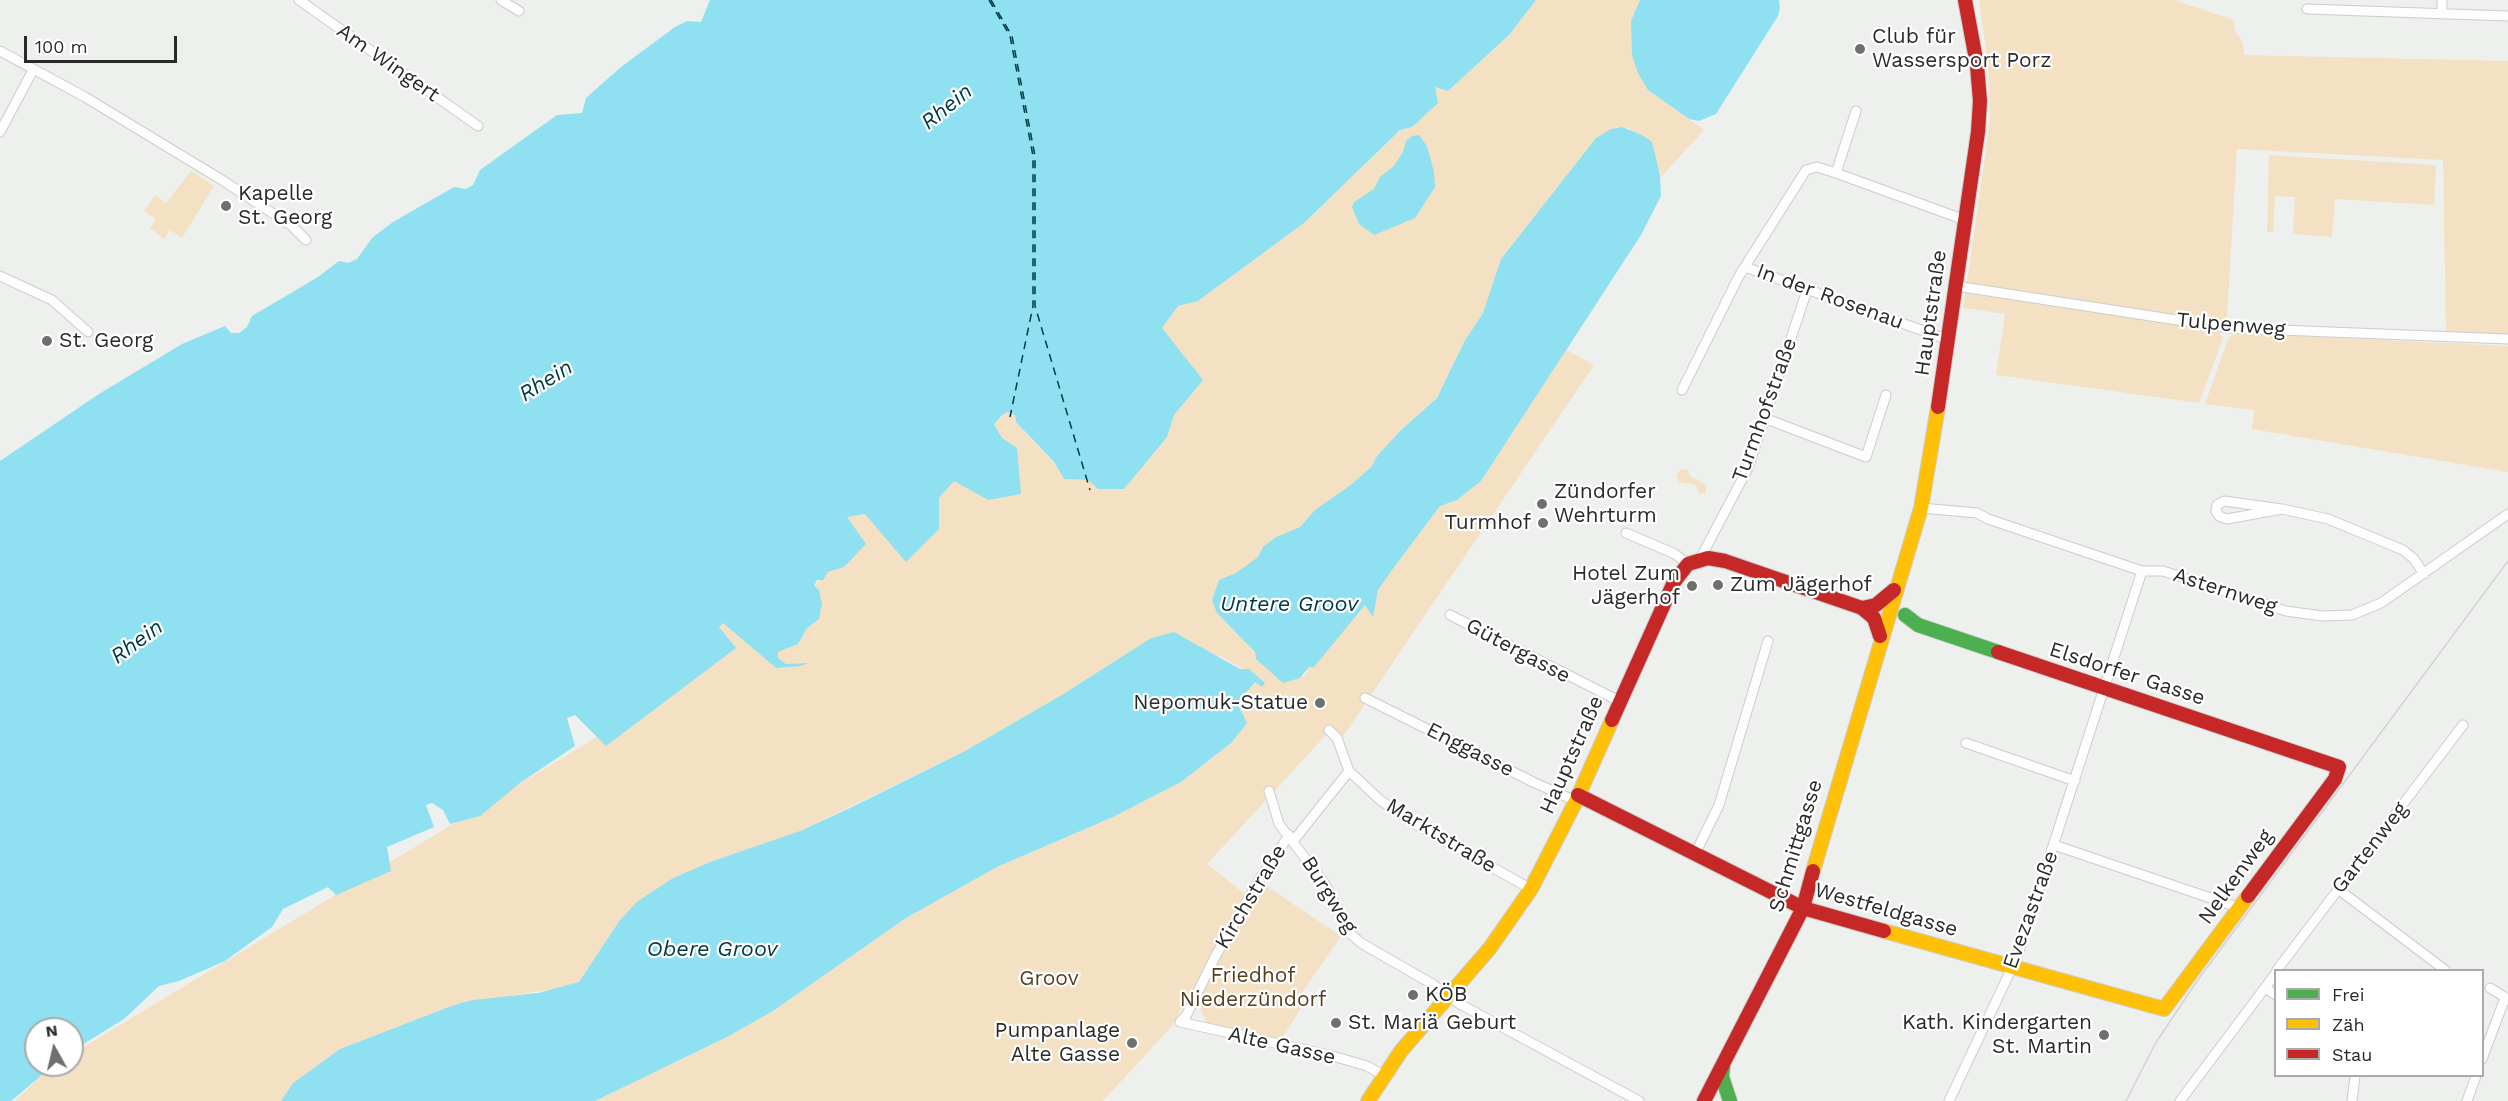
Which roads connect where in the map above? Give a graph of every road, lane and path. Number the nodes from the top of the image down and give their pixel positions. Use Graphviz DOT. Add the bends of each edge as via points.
graph roads {
  1 [pos="298,0"];
  2 [pos="501,0"];
  3 [pos="1965,0"];
  4 [pos="2442,0"];
  5 [pos="2307,9"];
  6 [pos="519,11"];
  7 [pos="2442,14"];
  8 [pos="2508,16"];
  9 [pos="0,51"];
  10 [pos="33,70"];
  11 [pos="1856,111"];
  12 [pos="478,126"];
  13 [pos="0,132"];
  14 [pos="1836,173"];
  15 [pos="1965,220"];
  16 [pos="306,240"];
  17 [pos="1745,267"];
  18 [pos="0,276"];
  19 [pos="1956,286"];
  20 [pos="1807,290"];
  21 [pos="88,332"];
  22 [pos="2508,339"];
  23 [pos="1949,340"];
  24 [pos="1682,390"];
  25 [pos="1886,395"];
  26 [pos="1764,418"];
  27 [pos="1921,508"];
  28 [pos="2282,509"];
  29 [pos="2508,514"];
  30 [pos="1626,533"];
  31 [pos="1694,562"];
  32 [pos="2142,571"];
  33 [pos="2424,574"];
  34 [pos="1894,590"];
  35 [pos="1862,608"];
  36 [pos="1450,615"];
  37 [pos="1905,615"];
  38 [pos="1880,638"];
  39 [pos="1768,641"];
  40 [pos="2104,688"];
  41 [pos="1365,698"];
  42 [pos="1619,701"];
  43 [pos="2463,725"];
  44 [pos="1329,730"];
  45 [pos="1966,743"];
  46 [pos="2339,767"];
  47 [pos="1349,771"];
  48 [pos="2075,782"];
  49 [pos="1269,791"];
  50 [pos="1577,798"];
  51 [pos="1291,837"];
  52 [pos="2054,845"];
  53 [pos="1695,855"];
  54 [pos="1531,889"];
  55 [pos="2338,889"];
  56 [pos="1803,908"];
  57 [pos="2240,908"];
  58 [pos="2011,968"];
  59 [pos="2278,969"];
  60 [pos="2444,969"];
  61 [pos="2274,975"];
  62 [pos="2265,988"];
  63 [pos="2490,988"];
  64 [pos="2274,994"];
  65 [pos="1448,995"];
  66 [pos="2507,998"];
  67 [pos="2164,1009"];
  68 [pos="1180,1022"];
  69 [pos="2484,1054"];
  70 [pos="1723,1064"];
  71 [pos="1383,1075"];
  72 [pos="2355,1077"];
  73 [pos="2476,1077"];
  74 [pos="1368,1101"];
  75 [pos="1639,1101"];
  76 [pos="1704,1101"];
  77 [pos="1730,1101"];
  78 [pos="1949,1101"];
  79 [pos="2180,1101"];
  80 [pos="2352,1101"];
  81 [pos="2467,1101"];
  1 -- 12 [label="street, Am Wingert"];
  2 -- 6 [label="street"];
  3 -- 15 [label="main road, Hauptstraße" via="1980,101"];
  4 -- 7 [label="street"];
  5 -- 7 [label="street"];
  7 -- 8 [label="street"];
  9 -- 10 [label="street"];
  10 -- 13 [label="street"];
  10 -- 16 [label="street" via="85,97 249,197"];
  11 -- 14 [label="street"];
  14 -- 15 [label="street, In der Rosenau"];
  14 -- 17 [label="street, In der Rosenau" via="1817,167 1806,170"];
  15 -- 19 [label="main road, Hauptstraße"];
  17 -- 20 [label="street, In der Rosenau"];
  17 -- 24 [label="street, In der Rosenau"];
  18 -- 21 [label="street" via="52,300"];
  19 -- 22 [label="street, Tulpenweg" via="2229,328"];
  19 -- 23 [label="main road, Hauptstraße"];
  20 -- 23 [label="street, In der Rosenau"];
  20 -- 26 [label="street, Turmhofstraße"];
  23 -- 27 [label="main road, Hauptstraße"];
  25 -- 26 [label="street" via="1866,457"];
  26 -- 31 [label="street, Turmhofstraße" via="1748,468"];
  27 -- 32 [label="street, Asternweg" via="1977,513"];
  27 -- 34 [label="main road, Hauptstraße"];
  28 -- 28 [label="street" via="2224,501 2216,511 2227,519"];
  28 -- 33 [label="street" via="2328,519 2403,550"];
  29 -- 33 [label="street, Asternweg"];
  30 -- 31 [label="street"];
  31 -- 35 [label="main road" via="1725,561"];
  31 -- 42 [label="main road, Hauptstraße" via="1674,582"];
  32 -- 33 [label="street, Asternweg" via="2163,571 2286,611 2322,616 2352,615 2380,604"];
  32 -- 40 [label="street, Evezastraße"];
  34 -- 35 [label="main road" via="1876,605"];
  34 -- 38 [label="main road, Schmittgasse"];
  35 -- 38 [label="main road" via="1874,618"];
  36 -- 42 [label="street, Gütergasse"];
  37 -- 40 [label="main road, Elsdorfer Gasse" via="1934,631"];
  38 -- 56 [label="main road, Schmittgasse"];
  39 -- 53 [label="street" via="1719,805"];
  40 -- 46 [label="main road, Elsdorfer Gasse"];
  40 -- 48 [label="street, Evezastraße"];
  41 -- 50 [label="street, Enggasse" via="1535,783"];
  42 -- 50 [label="main road, Hauptstraße"];
  43 -- 55 [label="street, Gartenweg"];
  44 -- 47 [label="street, Marktstraße" via="1340,744"];
  45 -- 48 [label="street"];
  46 -- 57 [label="main road, Nelkenweg" via="2335,779"];
  47 -- 51 [label="street, Kirchstraße"];
  47 -- 54 [label="street, Marktstraße" via="1380,800 1415,824"];
  48 -- 52 [label="street, Evezastraße"];
  49 -- 51 [label="street, Burgweg" via="1279,824"];
  50 -- 53 [label="main road, Westfeldgasse"];
  50 -- 54 [label="main road, Hauptstraße"];
  51 -- 65 [label="street, Burgweg" via="1325,884 1351,934"];
  51 -- 68 [label="street, Kirchstraße" via="1250,896"];
  52 -- 57 [label="street"];
  52 -- 58 [label="street, Evezastraße"];
  53 -- 56 [label="main road, Westfeldgasse"];
  54 -- 65 [label="main road, Hauptstraße" via="1496,940"];
  55 -- 59 [label="street, Gartenweg"];
  55 -- 60 [label="street"];
  56 -- 58 [label="main road, Westfeldgasse"];
  56 -- 70 [label="main road, Schmittgasse"];
  57 -- 67 [label="main road, Nelkenweg"];
  58 -- 67 [label="main road, Westfeldgasse"];
  58 -- 78 [label="street, Evezastraße"];
  61 -- 62 [label="street, Gartenweg"];
  62 -- 64 [label="street"];
  62 -- 79 [label="street, Gartenweg"];
  63 -- 66 [label="street"];
  65 -- 71 [label="main road, Hauptstraße"];
  65 -- 75 [label="street, Burgweg"];
  66 -- 69 [label="street"];
  68 -- 71 [label="street, Alte Gasse" via="1329,1055"];
  70 -- 76 [label="main road, Schmittgasse"];
  70 -- 77 [label="main road" via="1722,1077"];
  71 -- 74 [label="main road, Hauptstraße"];
  72 -- 80 [label="street"];
  73 -- 81 [label="street"];
}
